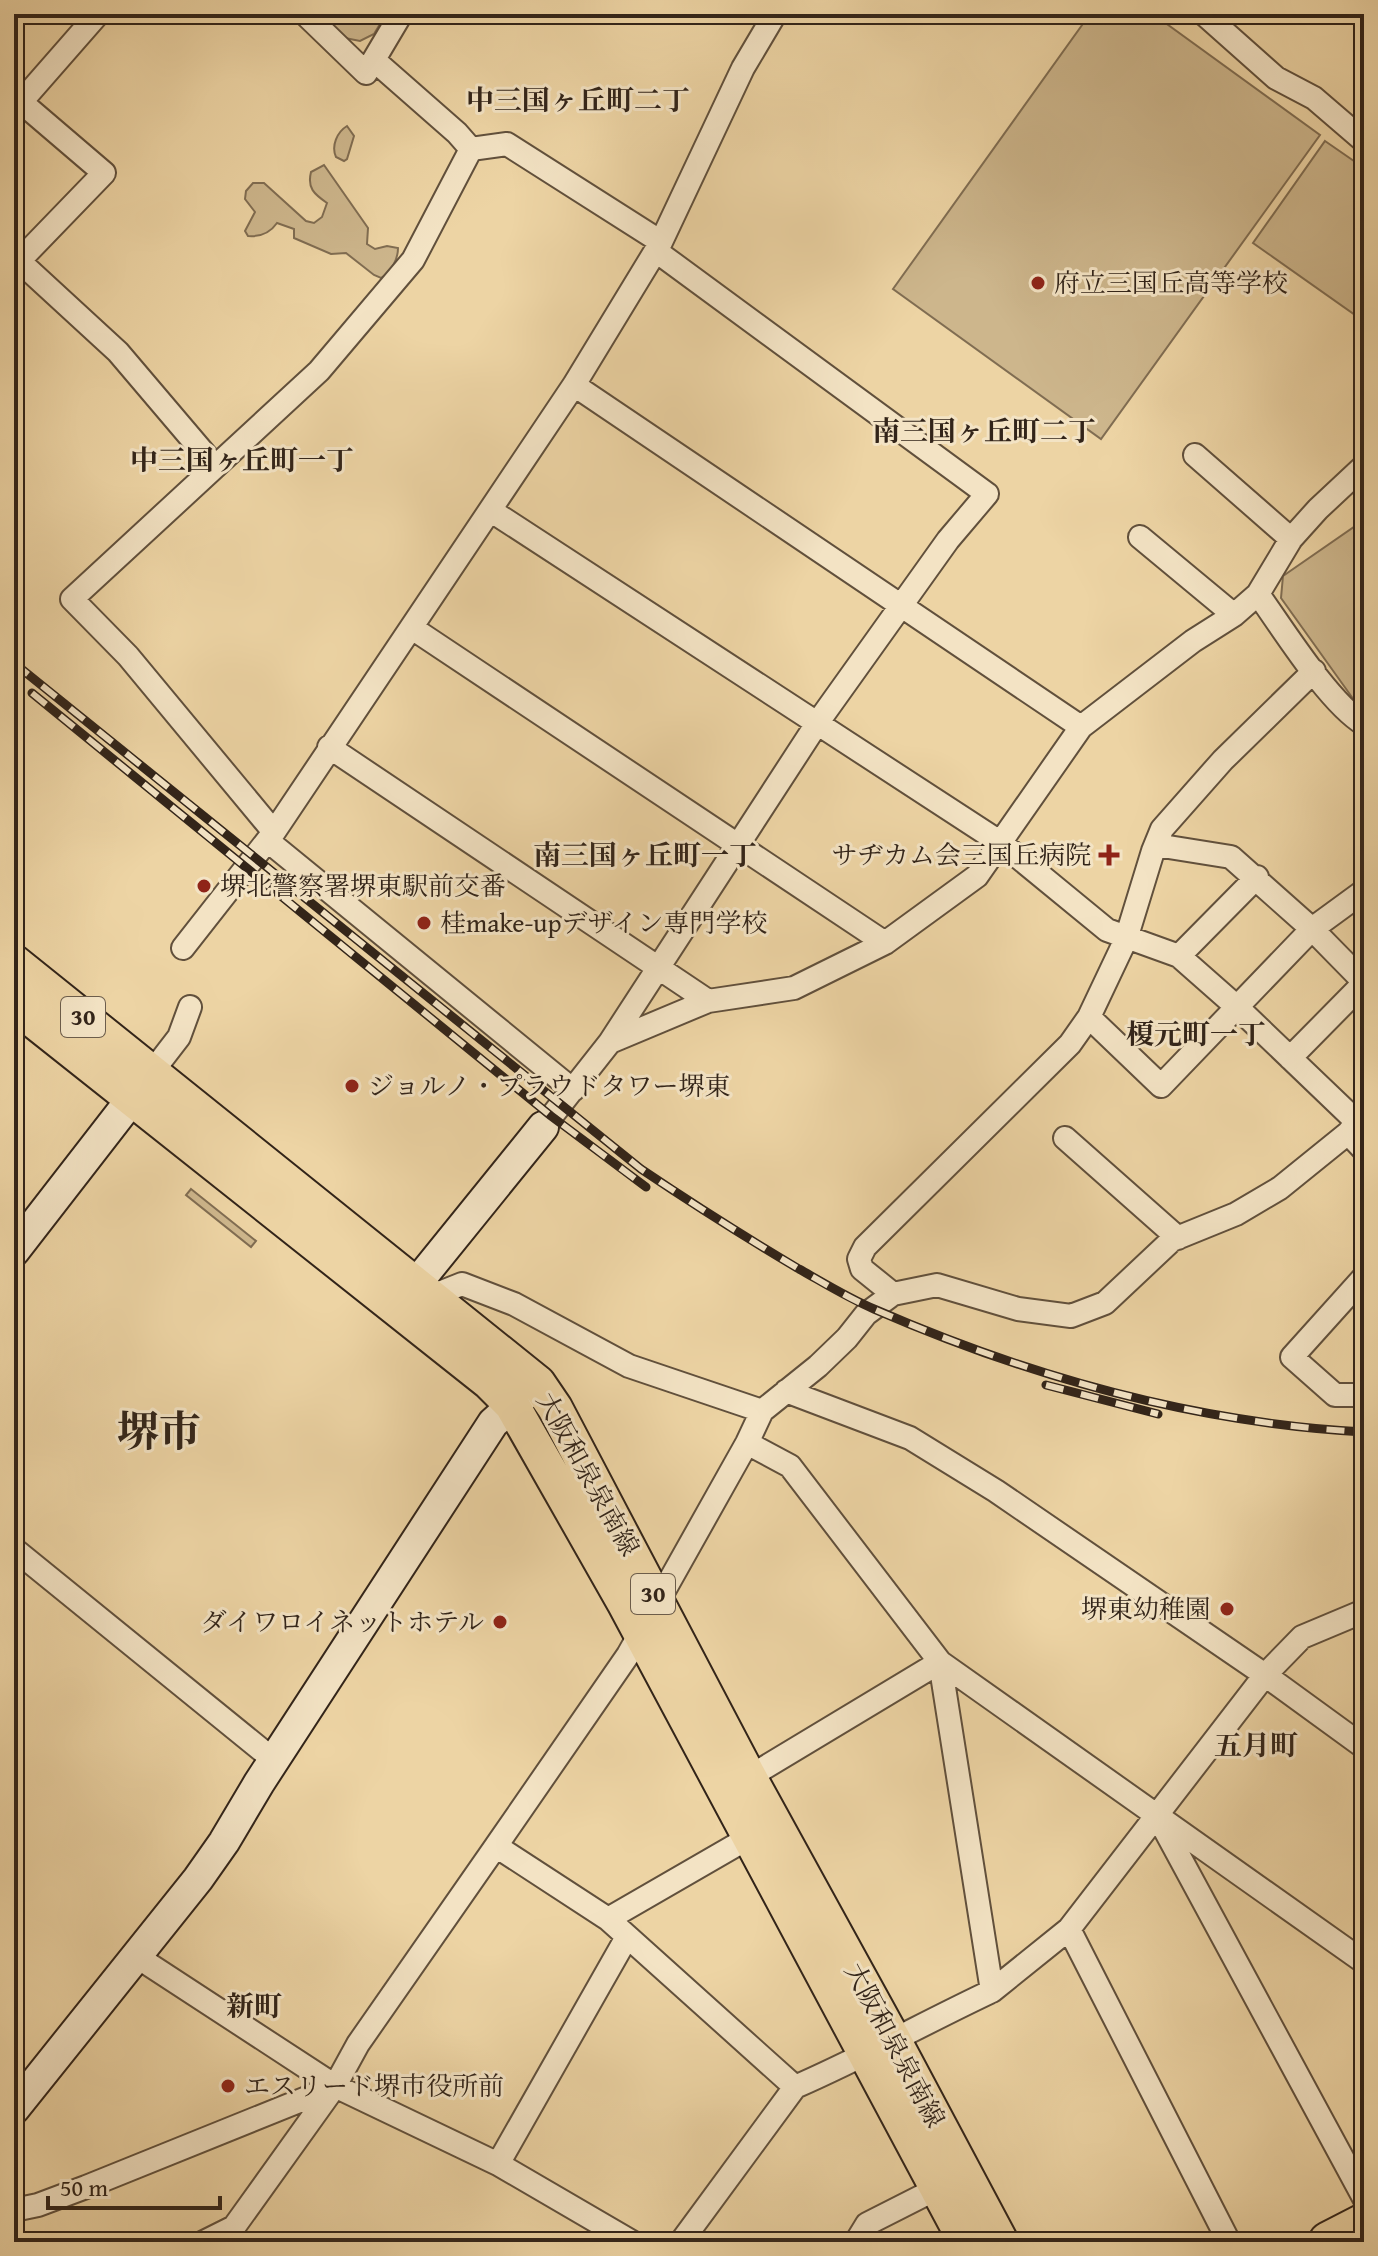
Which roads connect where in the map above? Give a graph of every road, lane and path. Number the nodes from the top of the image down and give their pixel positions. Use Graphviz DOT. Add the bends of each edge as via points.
graph roads {
  1 [pos="98,14"];
  2 [pos="305,14"];
  3 [pos="401,14"];
  4 [pos="775,14"];
  5 [pos="1220,19"];
  6 [pos="375,61"];
  7 [pos="17,107"];
  8 [pos="1364,141"];
  9 [pos="471,149"];
  10 [pos="658,247"];
  11 [pos="574,385"];
  12 [pos="1195,455"];
  13 [pos="214,465"];
  14 [pos="1364,466"];
  15 [pos="490,510"];
  16 [pos="1140,537"];
  17 [pos="1291,539"];
  18 [pos="1258,594"];
  19 [pos="900,607"];
  20 [pos="1234,615"];
  21 [pos="412,628"];
  22 [pos="1314,671"];
  23 [pos="818,722"];
  24 [pos="1364,724"];
  25 [pos="1081,727"];
  26 [pos="329,747"];
  27 [pos="271,836"];
  28 [pos="1001,843"];
  29 [pos="1156,845"];
  30 [pos="737,846"];
  31 [pos="1257,877"];
  32 [pos="1364,891"];
  33 [pos="1312,929"];
  34 [pos="1126,939"];
  35 [pos="885,943"];
  36 [pos="183,948"];
  37 [pos="1179,956"];
  38 [pos="14,962"];
  39 [pos="657,966"];
  40 [pos="1364,983"];
  41 [pos="708,1001"];
  42 [pos="14,1005"];
  43 [pos="190,1007"];
  44 [pos="1238,1008"];
  45 [pos="1089,1017"];
  46 [pos="610,1042"];
  47 [pos="1290,1058"];
  48 [pos="152,1072"];
  49 [pos="573,1090"];
  50 [pos="132,1100"];
  51 [pos="1356,1122"];
  52 [pos="543,1127"];
  53 [pos="1065,1138"];
  54 [pos="1364,1150"];
  55 [pos="1178,1238"];
  56 [pos="14,1251"];
  57 [pos="1364,1277"];
  58 [pos="424,1290"];
  59 [pos="893,1294"];
  60 [pos="538,1383"];
  61 [pos="786,1391"];
  62 [pos="1364,1395"];
  63 [pos="512,1405"];
  64 [pos="762,1411"];
  65 [pos="747,1443"];
  66 [pos="14,1549"];
  67 [pos="658,1603"];
  68 [pos="1364,1611"];
  69 [pos="640,1633"];
  70 [pos="940,1662"];
  71 [pos="1265,1675"];
  72 [pos="1364,1747"];
  73 [pos="275,1761"];
  74 [pos="749,1777"];
  75 [pos="1156,1814"];
  76 [pos="750,1837"];
  77 [pos="496,1846"];
  78 [pos="608,1919"];
  79 [pos="1069,1929"];
  80 [pos="627,1937"];
  81 [pos="136,1956"];
  82 [pos="1364,1962"];
  83 [pos="992,1991"];
  84 [pos="879,2046"];
  85 [pos="335,2086"];
  86 [pos="795,2087"];
  87 [pos="14,2109"];
  88 [pos="498,2164"];
  89 [pos="938,2188"];
  90 [pos="1364,2198"];
  91 [pos="14,2210"];
  92 [pos="1364,2224"];
  93 [pos="231,2235"];
  94 [pos="204,2242"];
  95 [pos="632,2242"];
  96 [pos="681,2242"];
  97 [pos="856,2242"];
  98 [pos="966,2242"];
  99 [pos="1001,2242"];
  100 [pos="1229,2242"];
  101 [pos="1329,2242"];
  1 -- 7 [label="street"];
  2 -- 6 [label="street" via="366,73"];
  3 -- 6 [label="street"];
  4 -- 10 [label="street" via="743,68"];
  5 -- 8 [label="street" via="1276,78 1314,98"];
  6 -- 9 [label="street"];
  7 -- 13 [label="street" via="104,173 19,261 118,352"];
  9 -- 10 [label="street" via="507,144"];
  9 -- 13 [label="street" via="413,260 319,371"];
  10 -- 11 [label="street"];
  10 -- 19 [label="street" via="987,494"];
  11 -- 15 [label="street"];
  11 -- 19 [label="street"];
  12 -- 17 [label="street"];
  13 -- 27 [label="street" via="72,599 128,656"];
  14 -- 17 [label="street"];
  15 -- 21 [label="street"];
  15 -- 23 [label="street"];
  16 -- 20 [label="street"];
  17 -- 18 [label="street"];
  18 -- 20 [label="street"];
  18 -- 22 [label="street"];
  19 -- 23 [label="street"];
  19 -- 25 [label="street"];
  20 -- 25 [label="street"];
  21 -- 26 [label="street"];
  21 -- 30 [label="street"];
  22 -- 24 [label="street"];
  22 -- 29 [label="street" via="1223,760 1162,829"];
  23 -- 28 [label="street"];
  23 -- 30 [label="street"];
  25 -- 28 [label="street"];
  26 -- 27 [label="street"];
  26 -- 39 [label="street"];
  27 -- 36 [label="street"];
  27 -- 49 [label="street"];
  28 -- 34 [label="street" via="1107,930"];
  28 -- 35 [label="street" via="977,876"];
  29 -- 31 [label="street" via="1231,857"];
  29 -- 34 [label="street"];
  30 -- 35 [label="street"];
  30 -- 39 [label="street"];
  31 -- 33 [label="street"];
  31 -- 37 [label="street"];
  32 -- 33 [label="street"];
  33 -- 40 [label="street"];
  33 -- 44 [label="street"];
  34 -- 37 [label="street"];
  34 -- 45 [label="street"];
  35 -- 41 [label="street" via="794,988"];
  37 -- 44 [label="street"];
  38 -- 48 [label="main road, 大阪和泉泉南線 / 30"];
  39 -- 41 [label="street"];
  39 -- 46 [label="street"];
  40 -- 47 [label="street"];
  41 -- 46 [label="street"];
  42 -- 50 [label="main road, 大阪和泉泉南線 / 30"];
  43 -- 48 [label="street" via="179,1037"];
  44 -- 45 [label="street" via="1161,1086"];
  44 -- 47 [label="street"];
  45 -- 59 [label="street" via="1035,1080 865,1247 859,1259 862,1269"];
  46 -- 49 [label="street"];
  47 -- 51 [label="street"];
  48 -- 50 [label="street"];
  48 -- 58 [label="main road, 大阪和泉泉南線 / 30"];
  49 -- 52 [label="street"];
  50 -- 56 [label="street"];
  50 -- 63 [label="main road, 大阪和泉泉南線 / 30"];
  51 -- 54 [label="street"];
  51 -- 55 [label="street" via="1280,1188"];
  52 -- 58 [label="street"];
  53 -- 55 [label="street"];
  55 -- 59 [label="street" via="1105,1303 1071,1316 1018,1309 937,1285"];
  57 -- 62 [label="street" via="1292,1357 1335,1395"];
  58 -- 60 [label="main road, 大阪和泉泉南線 / 30"];
  58 -- 64 [label="street" via="462,1284 514,1304 629,1366"];
  59 -- 61 [label="street"];
  60 -- 63 [label="street"];
  60 -- 67 [label="main road, 大阪和泉泉南線 / 30"];
  61 -- 64 [label="street"];
  61 -- 71 [label="street" via="910,1438"];
  63 -- 69 [label="main road, 大阪和泉泉南線 / 30"];
  63 -- 73 [label="street" via="493,1423"];
  64 -- 65 [label="street"];
  65 -- 67 [label="street"];
  65 -- 70 [label="street" via="790,1466"];
  66 -- 73 [label="street"];
  67 -- 69 [label="street"];
  67 -- 74 [label="main road, 大阪和泉泉南線 / 30"];
  68 -- 71 [label="street" via="1302,1637"];
  69 -- 76 [label="main road, 大阪和泉泉南線 / 30"];
  69 -- 77 [label="street"];
  70 -- 74 [label="street"];
  70 -- 75 [label="street"];
  70 -- 83 [label="street"];
  71 -- 72 [label="street"];
  71 -- 75 [label="street"];
  73 -- 81 [label="street" via="216,1855"];
  74 -- 84 [label="main road, 大阪和泉泉南線 / 30"];
  75 -- 79 [label="street"];
  75 -- 82 [label="street"];
  75 -- 90 [label="street"];
  76 -- 78 [label="street"];
  76 -- 84 [label="main road, 大阪和泉泉南線 / 30"];
  77 -- 78 [label="street"];
  77 -- 85 [label="street" via="358,2044"];
  78 -- 80 [label="street"];
  79 -- 83 [label="street"];
  79 -- 100 [label="street"];
  80 -- 86 [label="street"];
  80 -- 88 [label="street"];
  81 -- 85 [label="street"];
  81 -- 87 [label="street"];
  83 -- 84 [label="street"];
  84 -- 86 [label="street"];
  84 -- 89 [label="main road, 大阪和泉泉南線 / 30"];
  84 -- 99 [label="main road, 大阪和泉泉南線 / 30"];
  85 -- 88 [label="street"];
  85 -- 91 [label="street" via="86,2187"];
  85 -- 93 [label="street"];
  86 -- 96 [label="street"];
  88 -- 95 [label="street"];
  89 -- 97 [label="street" via="867,2224"];
  89 -- 98 [label="main road, 大阪和泉泉南線 / 30"];
  92 -- 101 [label="highway"];
  93 -- 94 [label="street"];
}
